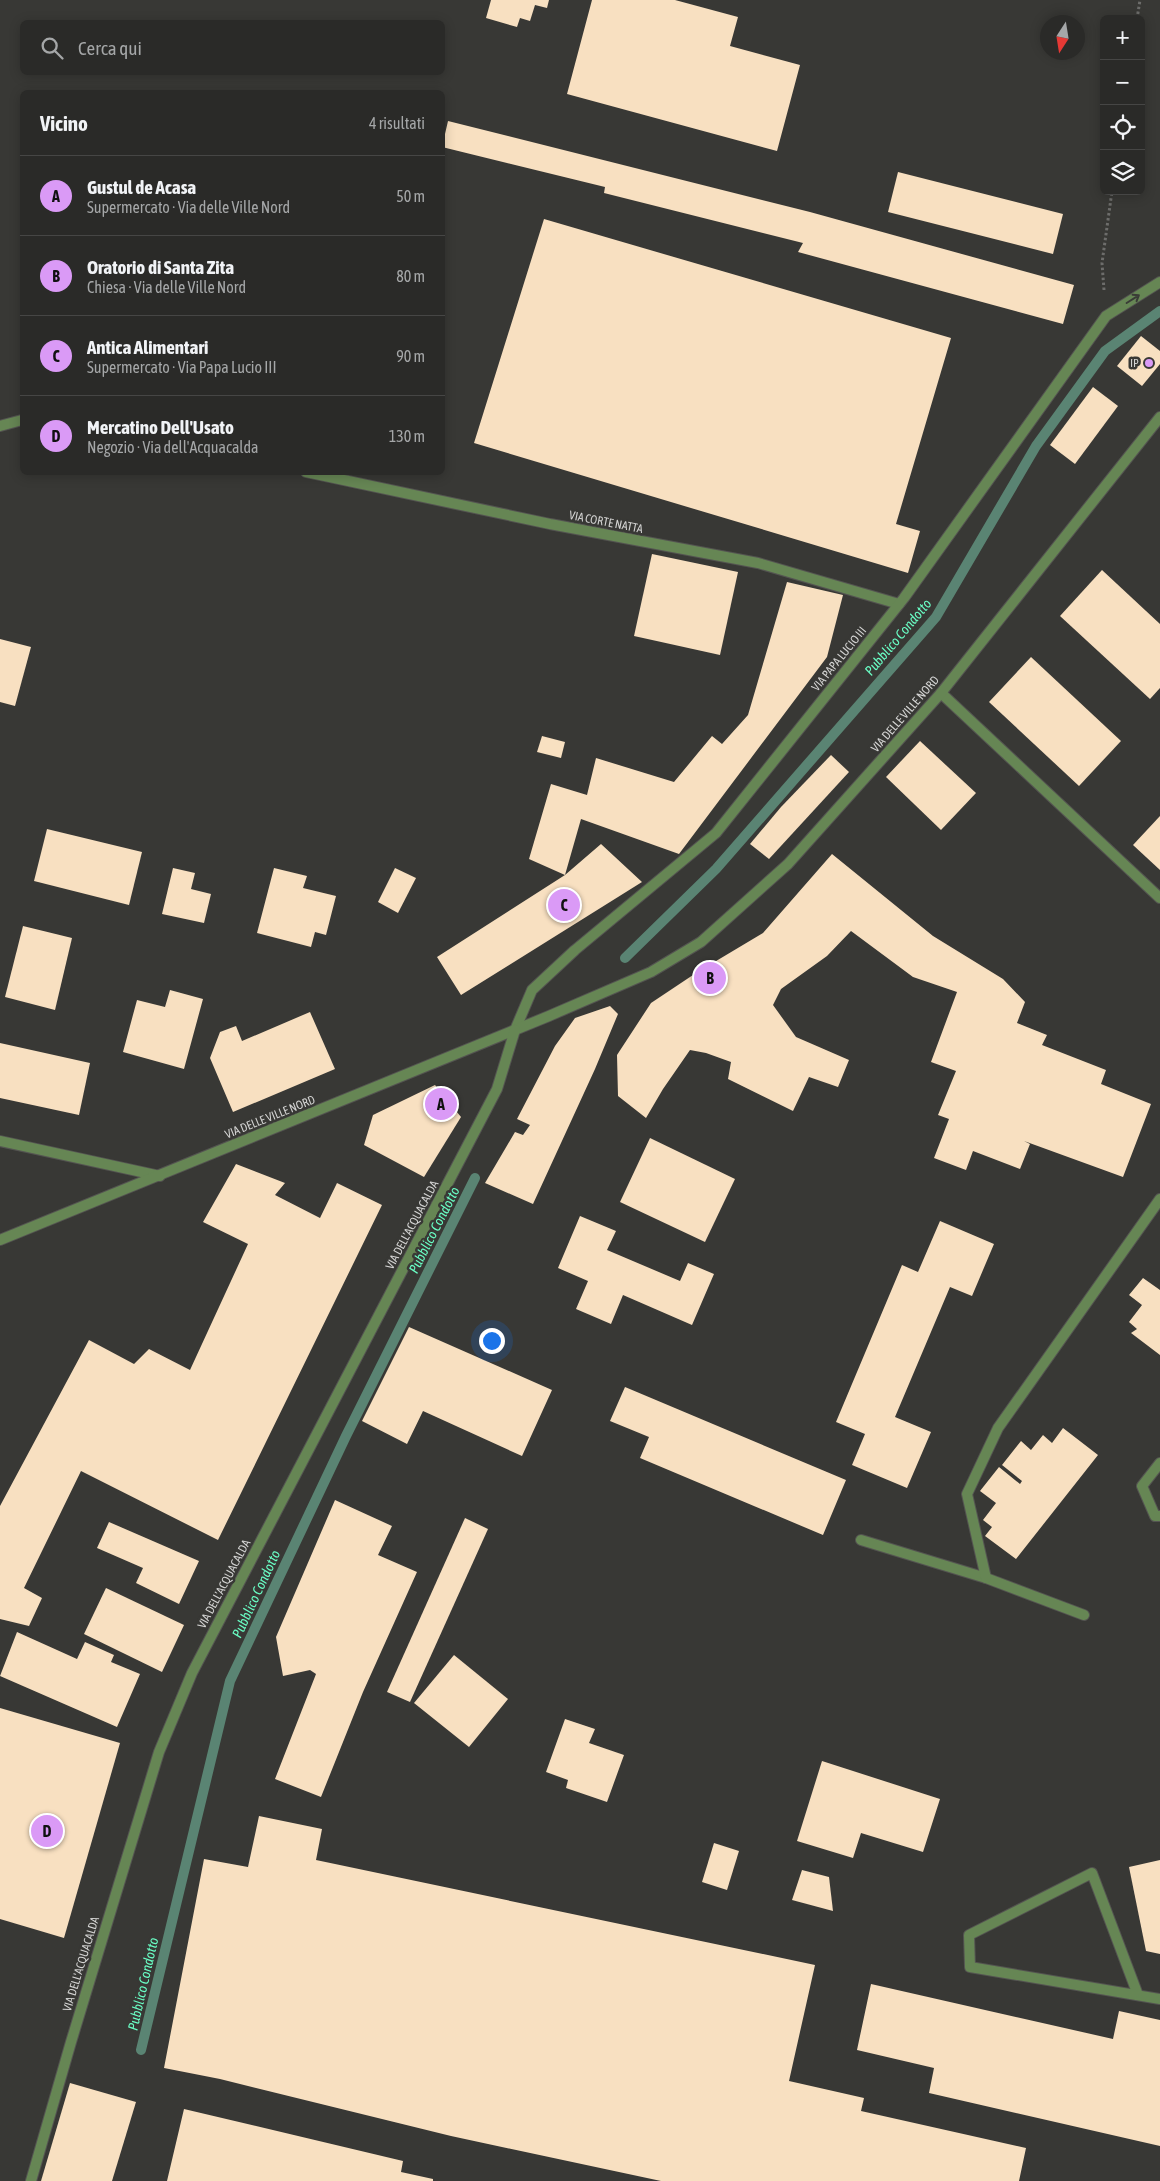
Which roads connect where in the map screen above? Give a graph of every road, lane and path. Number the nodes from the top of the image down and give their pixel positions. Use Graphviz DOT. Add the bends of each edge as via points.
graph roads {
  1 [pos="1140,0"];
  2 [pos="1138,15"];
  3 [pos="1111,195"];
  4 [pos="1160,282"];
  5 [pos="1106,316"];
  6 [pos="1160,417"];
  7 [pos="20,421"];
  8 [pos="0,426"];
  9 [pos="320,475"];
  10 [pos="899,604"];
  11 [pos="941,693"];
  12 [pos="1160,898"];
  13 [pos="515,1030"];
  14 [pos="0,1141"];
  15 [pos="161,1176"];
  16 [pos="1160,1199"];
  17 [pos="0,1240"];
  18 [pos="1160,1463"];
  19 [pos="1160,1516"];
  20 [pos="861,1540"];
  21 [pos="986,1578"];
  22 [pos="1084,1615"];
  23 [pos="1138,1995"];
  24 [pos="1160,1999"];
  25 [pos="31,2181"];
  1 -- 2 [label="path"];
  3 -- 5 [label="path" via="1102,263"];
  5 -- 4 [label="street, VIA PAPA LUCIO III, one-way"];
  5 -- 10 [label="street, VIA PAPA LUCIO III"];
  6 -- 11 [label="street, VIA DELLE VILLE NORD"];
  7 -- 8 [label="street"];
  9 -- 10 [label="street, VIA CORTE NATTA" via="550,524 758,563"];
  10 -- 13 [label="street, VIA PAPA LUCIO III" via="716,833 575,950 532,990"];
  11 -- 12 [label="street"];
  11 -- 13 [label="street, VIA DELLE VILLE NORD" via="788,864 701,942 659,968"];
  13 -- 15 [label="street, VIA DELLE VILLE NORD"];
  13 -- 25 [label="street, VIA DELL'ACQUACALDA" via="497,1089 192,1673 159,1752"];
  14 -- 15 [label="street"];
  15 -- 17 [label="street, VIA DELLE VILLE NORD"];
  16 -- 21 [label="street" via="998,1428 967,1494"];
  18 -- 19 [label="street" via="1142,1486 1155,1516"];
  20 -- 21 [label="street"];
  21 -- 22 [label="street"];
  23 -- 23 [label="street" via="970,1967 969,1935 1092,1873"];
  23 -- 24 [label="street"];
}
